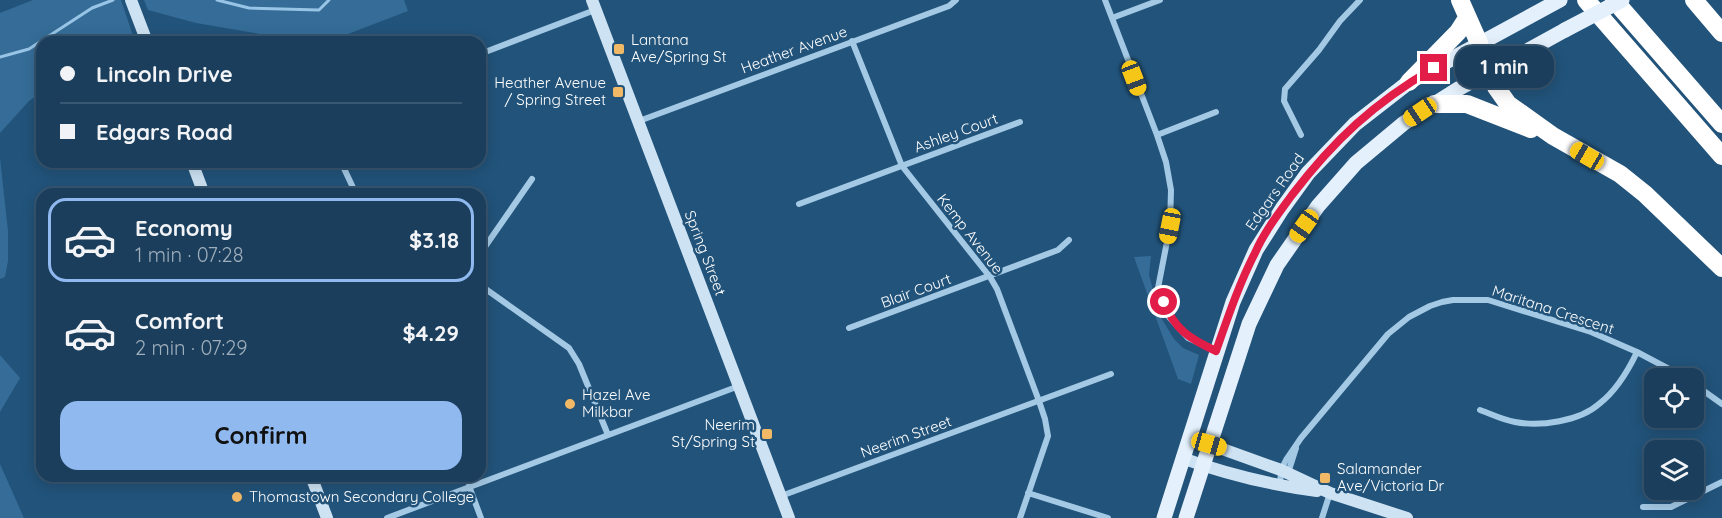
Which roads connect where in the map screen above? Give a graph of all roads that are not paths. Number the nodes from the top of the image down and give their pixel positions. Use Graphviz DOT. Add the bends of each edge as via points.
graph roads {
  1 [pos="956,0"];
  2 [pos="1105,0"];
  3 [pos="1160,0"];
  4 [pos="1360,0"];
  5 [pos="1460,0"];
  6 [pos="1586,0"];
  7 [pos="1614,0"];
  8 [pos="1622,0"];
  9 [pos="1695,0"];
  10 [pos="132,3"];
  11 [pos="1553,4"];
  12 [pos="594,5"];
  13 [pos="1112,18"];
  14 [pos="1467,18"];
  15 [pos="1722,33"];
  16 [pos="145,36"];
  17 [pos="852,41"];
  18 [pos="1479,43"];
  19 [pos="1657,50"];
  20 [pos="486,51"];
  21 [pos="1490,72"];
  22 [pos="1410,82"];
  23 [pos="1434,104"];
  24 [pos="1722,109"];
  25 [pos="1216,112"];
  26 [pos="639,121"];
  27 [pos="1020,122"];
  28 [pos="1722,124"];
  29 [pos="1157,135"];
  30 [pos="1301,135"];
  31 [pos="1553,136"];
  32 [pos="1722,156"];
  33 [pos="902,166"];
  34 [pos="195,168"];
  35 [pos="344,168"];
  36 [pos="532,179"];
  37 [pos="202,188"];
  38 [pos="353,188"];
  39 [pos="799,204"];
  40 [pos="1069,240"];
  41 [pos="486,245"];
  42 [pos="1722,268"];
  43 [pos="990,277"];
  44 [pos="486,289"];
  45 [pos="849,328"];
  46 [pos="1216,351"];
  47 [pos="1637,352"];
  48 [pos="1667,368"];
  49 [pos="1111,374"];
  50 [pos="739,386"];
  51 [pos="1704,391"];
  52 [pos="1040,401"];
  53 [pos="1722,404"];
  54 [pos="1480,410"];
  55 [pos="608,435"];
  56 [pos="1189,437"];
  57 [pos="1209,444"];
  58 [pos="1182,458"];
  59 [pos="1203,465"];
  60 [pos="1284,471"];
  61 [pos="486,480"];
  62 [pos="313,482"];
  63 [pos="480,482"];
  64 [pos="1722,482"];
  65 [pos="469,486"];
  66 [pos="1280,486"];
  67 [pos="1028,493"];
  68 [pos="1330,493"];
  69 [pos="781,496"];
  70 [pos="1643,507"];
  71 [pos="327,518"];
  72 [pos="387,518"];
  73 [pos="481,518"];
  74 [pos="789,518"];
  75 [pos="1020,518"];
  76 [pos="1108,518"];
  77 [pos="1164,518"];
  78 [pos="1186,518"];
  79 [pos="1322,518"];
  80 [pos="1407,518"];
  1 -- 17 [label="street, Heather Avenue" via="949,6"];
  2 -- 13 [label="street"];
  3 -- 13 [label="street"];
  4 -- 30 [label="street" via="1284,92"];
  5 -- 14 [label="highway"];
  6 -- 32 [label="highway"];
  7 -- 19 [label="highway"];
  8 -- 21 [label="main road, bridge"];
  9 -- 15 [label="highway"];
  10 -- 16 [label="street"];
  11 -- 18 [label="main road, Edgars Road"];
  12 -- 20 [label="street"];
  12 -- 26 [label="street, Spring Street"];
  13 -- 29 [label="street"];
  14 -- 18 [label="highway"];
  14 -- 22 [label="highway"];
  17 -- 26 [label="street, Heather Avenue"];
  17 -- 33 [label="street, Kemp Avenue"];
  18 -- 21 [label="main road"];
  18 -- 22 [label="main road, Edgars Road"];
  19 -- 24 [label="highway"];
  19 -- 28 [label="highway"];
  21 -- 23 [label="main road"];
  21 -- 31 [label="highway" via="1508,104"];
  22 -- 46 [label="main road, Edgars Road" via="1372,108 1327,151 1282,209 1256,250"];
  23 -- 31 [label="highway" via="1467,104"];
  23 -- 57 [label="main road" via="1388,135 1356,163 1318,206 1277,265 1248,324"];
  25 -- 29 [label="street"];
  26 -- 50 [label="street, Spring Street"];
  27 -- 33 [label="street, Ashley Court"];
  29 -- 46 [label="street" via="1171,190 1170,226 1158,288 1169,317 1188,338"];
  31 -- 42 [label="highway" via="1620,174"];
  33 -- 39 [label="street, Ashley Court"];
  33 -- 43 [label="street, Kemp Avenue"];
  34 -- 37 [label="street"];
  35 -- 38 [label="street"];
  36 -- 41 [label="street"];
  40 -- 43 [label="street, Blair Court" via="1058,250"];
  43 -- 45 [label="street, Blair Court"];
  43 -- 52 [label="street, Kemp Avenue"];
  44 -- 55 [label="street" via="569,348"];
  46 -- 56 [label="main road, Edgars Road"];
  47 -- 48 [label="street, Maritana Crescent"];
  47 -- 54 [label="street" via="1620,383 1598,406 1566,420 1543,424 1515,422"];
  47 -- 60 [label="street, Maritana Crescent" via="1591,332 1488,300 1453,300 1430,306 1388,334 1296,445"];
  49 -- 52 [label="street, Neerim Street"];
  50 -- 55 [label="street"];
  50 -- 69 [label="street, Spring Street"];
  51 -- 53 [label="street"];
  52 -- 67 [label="street, Kemp Avenue" via="1048,436"];
  52 -- 69 [label="street, Neerim Street"];
  55 -- 61 [label="street"];
  56 -- 57 [label="street"];
  56 -- 58 [label="main road, Edgars Road"];
  57 -- 59 [label="main road"];
  57 -- 60 [label="street"];
  58 -- 59 [label="street"];
  58 -- 77 [label="main road, Edgars Road"];
  59 -- 66 [label="street"];
  59 -- 78 [label="main road"];
  60 -- 66 [label="street, Maritana Crescent"];
  60 -- 68 [label="street"];
  62 -- 71 [label="street"];
  63 -- 65 [label="street"];
  64 -- 70 [label="street" via="1671,507"];
  65 -- 72 [label="street"];
  65 -- 73 [label="street"];
  66 -- 68 [label="street"];
  67 -- 75 [label="street, Kemp Avenue"];
  67 -- 76 [label="street"];
  68 -- 79 [label="street"];
  68 -- 80 [label="street"];
  69 -- 74 [label="street, Spring Street"];
}
